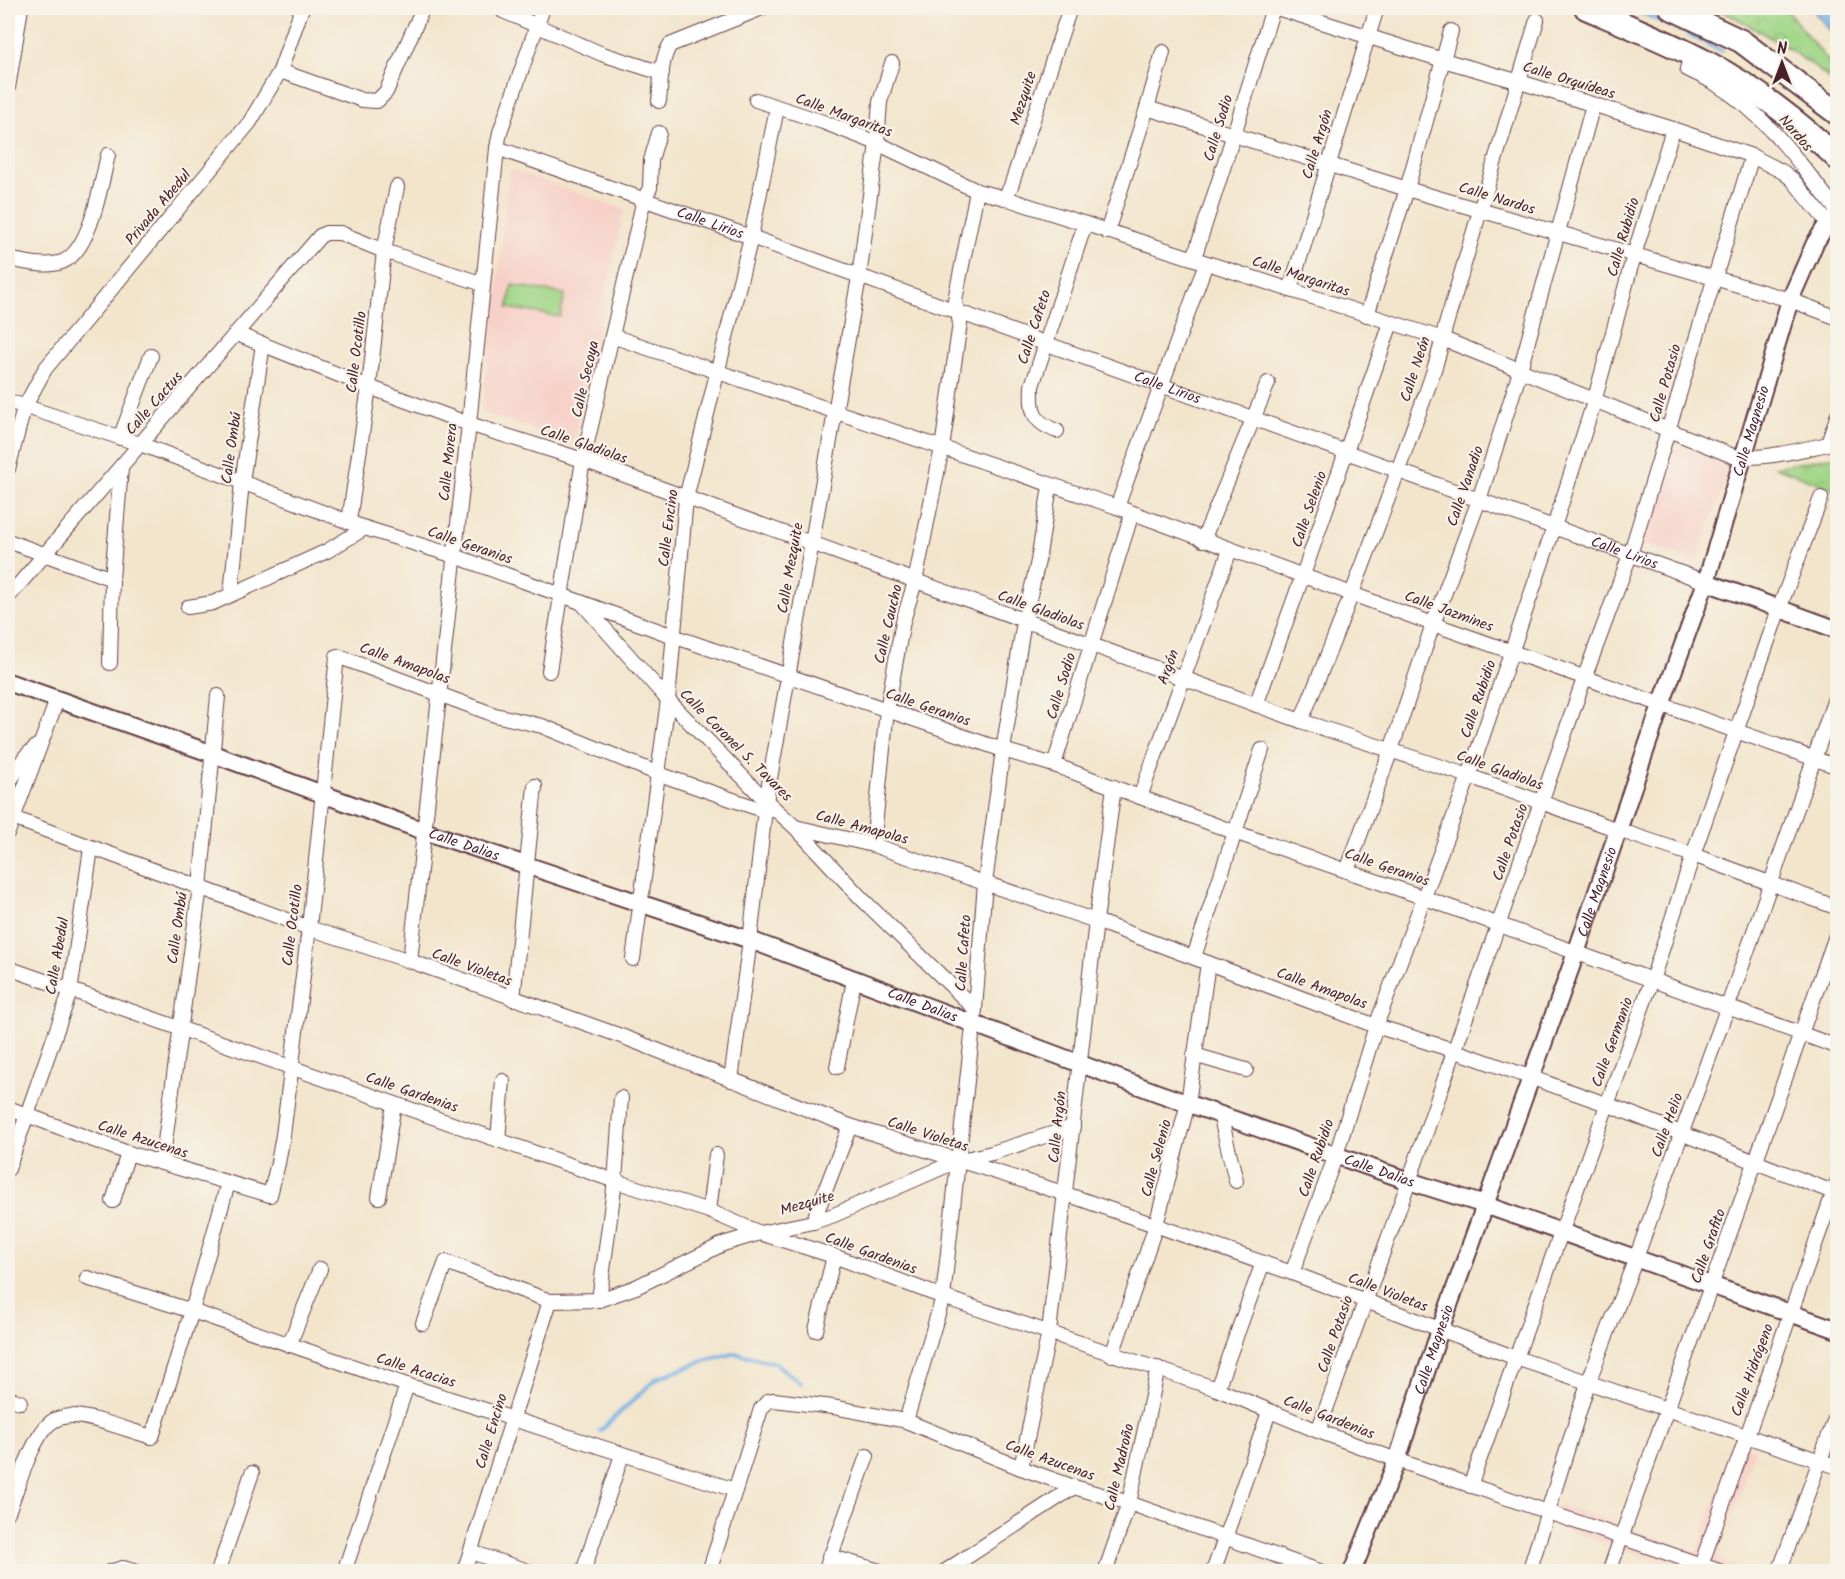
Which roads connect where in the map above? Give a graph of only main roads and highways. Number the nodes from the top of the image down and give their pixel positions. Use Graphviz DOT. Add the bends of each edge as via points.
graph roads {
  1 [pos="1586,8"];
  2 [pos="1671,8"];
  3 [pos="1838,114"];
  4 [pos="1838,159"];
  1 -- 4 [label="highway" via="1689,62 1708,63 1751,90"];
  2 -- 3 [label="highway" via="1741,41"];
}
